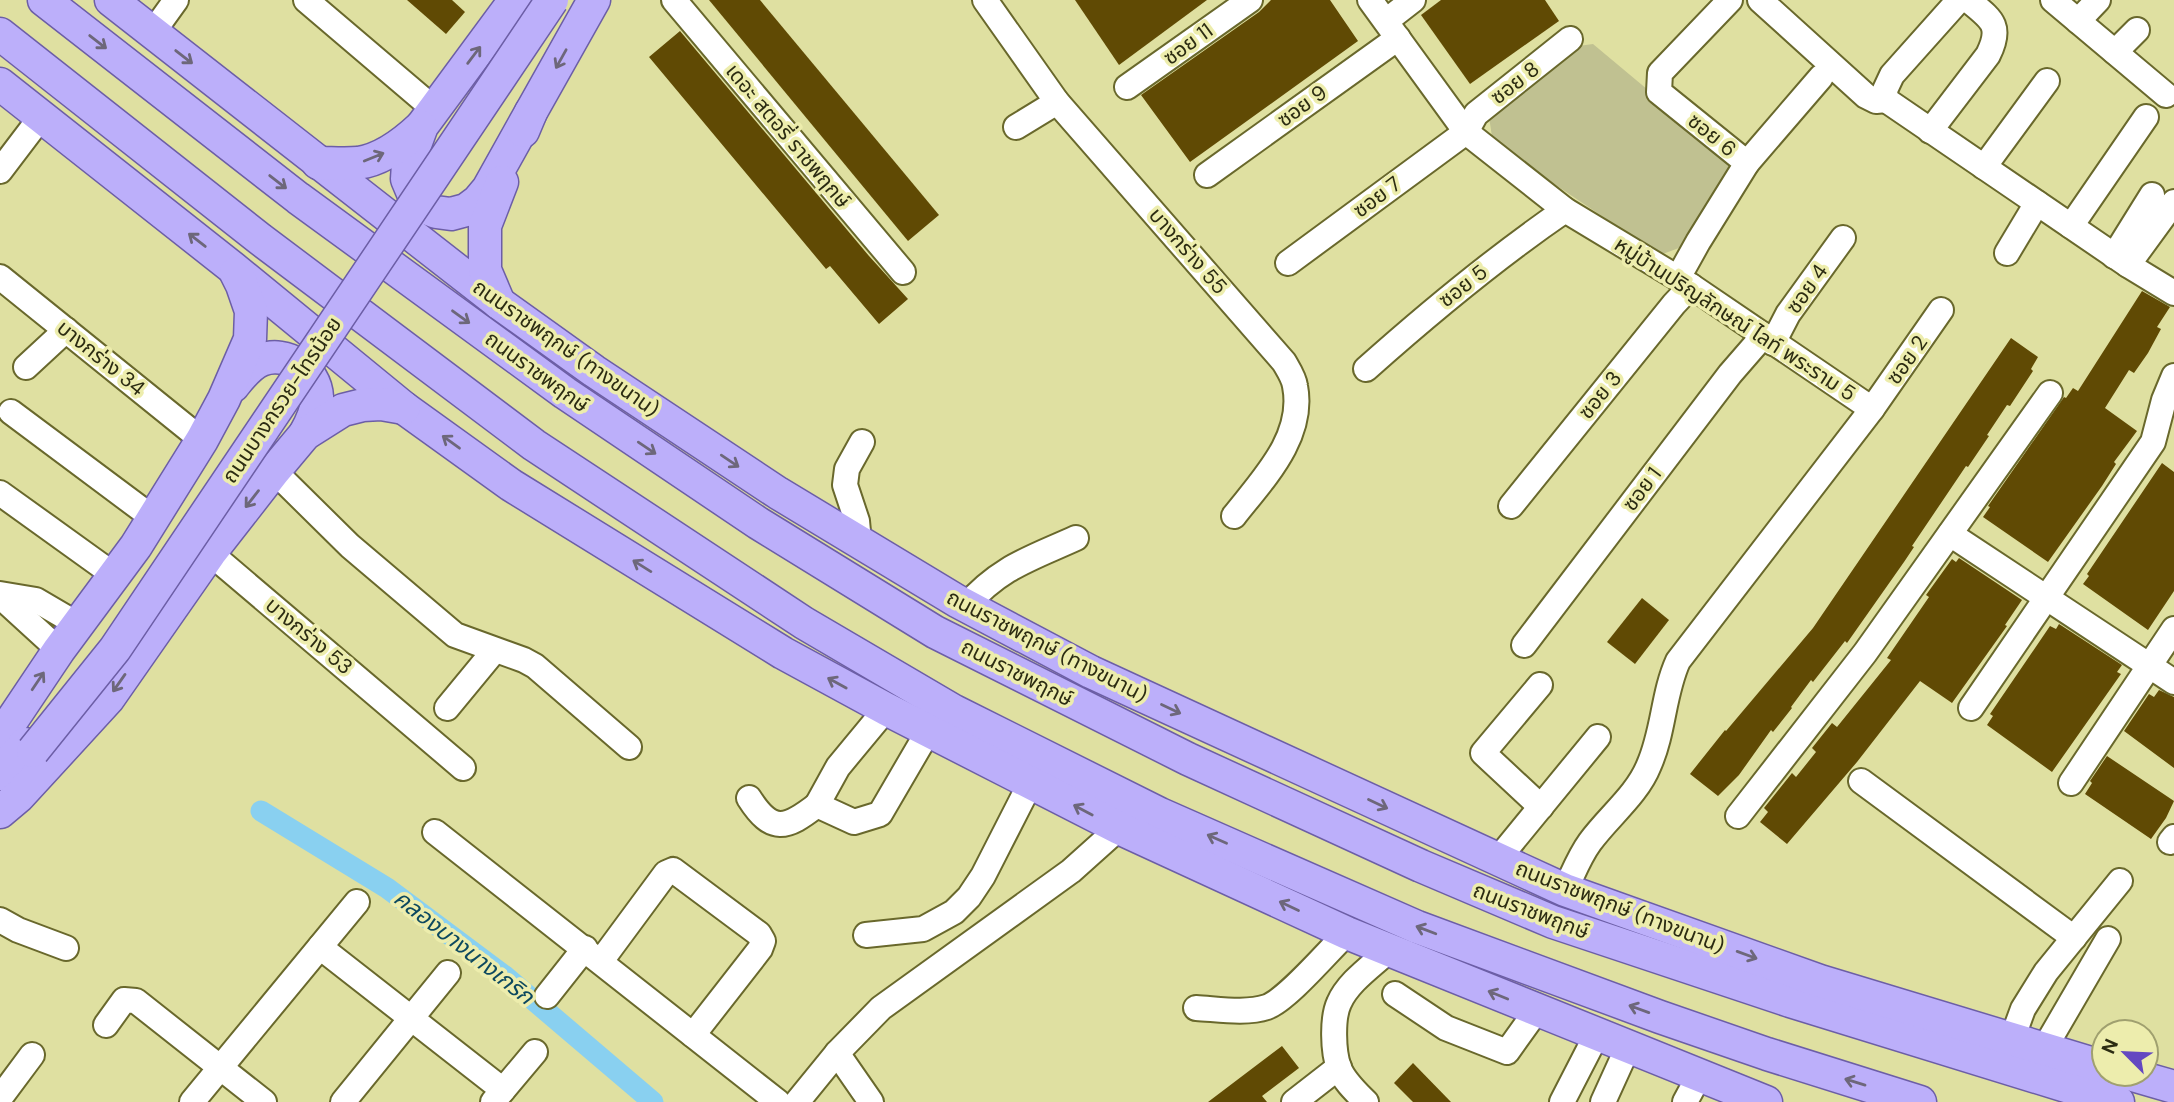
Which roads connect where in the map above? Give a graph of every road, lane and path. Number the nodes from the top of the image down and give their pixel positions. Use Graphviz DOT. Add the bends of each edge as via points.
graph roads {
  1 [pos="44,0"];
  2 [pos="111,0"];
  3 [pos="176,0"];
  4 [pos="306,0"];
  5 [pos="515,0"];
  6 [pos="540,0"];
  7 [pos="552,0"];
  8 [pos="594,0"];
  9 [pos="674,0"];
  10 [pos="985,0"];
  11 [pos="1250,0"];
  12 [pos="1370,0"];
  13 [pos="1413,0"];
  14 [pos="1730,0"];
  15 [pos="1760,0"];
  16 [pos="1959,0"];
  17 [pos="1968,0"];
  18 [pos="2053,0"];
  19 [pos="2098,0"];
  20 [pos="2078,21"];
  21 [pos="1392,29"];
  22 [pos="2137,30"];
  23 [pos="153,33"];
  24 [pos="0,34"];
  25 [pos="1570,39"];
  26 [pos="2115,52"];
  27 [pos="1821,77"];
  28 [pos="2047,81"];
  29 [pos="0,84"];
  30 [pos="1127,88"];
  31 [pos="2166,95"];
  32 [pos="1886,100"];
  33 [pos="1057,102"];
  34 [pos="531,112"];
  35 [pos="41,117"];
  36 [pos="2146,117"];
  37 [pos="428,118"];
  38 [pos="1016,127"];
  39 [pos="1466,131"];
  40 [pos="1930,131"];
  41 [pos="318,163"];
  42 [pos="1747,163"];
  43 [pos="1984,167"];
  44 [pos="0,171"];
  45 [pos="1207,175"];
  46 [pos="2163,199"];
  47 [pos="2037,203"];
  48 [pos="1565,210"];
  49 [pos="2071,226"];
  50 [pos="1843,238"];
  51 [pos="2007,253"];
  52 [pos="2121,260"];
  53 [pos="1288,263"];
  54 [pos="233,268"];
  55 [pos="903,272"];
  56 [pos="1685,282"];
  57 [pos="3,285"];
  58 [pos="2174,293"];
  59 [pos="499,303"];
  60 [pos="1941,310"];
  61 [pos="66,330"];
  62 [pos="1768,339"];
  63 [pos="26,367"];
  64 [pos="1366,369"];
  65 [pos="2174,376"];
  66 [pos="2050,393"];
  67 [pos="223,399"];
  68 [pos="404,408"];
  69 [pos="1872,409"];
  70 [pos="11,412"];
  71 [pos="305,434"];
  72 [pos="202,440"];
  73 [pos="862,443"];
  74 [pos="274,471"];
  75 [pos="0,493"];
  76 [pos="1510,506"];
  77 [pos="1234,516"];
  78 [pos="153,518"];
  79 [pos="758,523"];
  80 [pos="1950,534"];
  81 [pos="1076,538"];
  82 [pos="859,542"];
  83 [pos="211,553"];
  84 [pos="114,575"];
  85 [pos="0,595"];
  86 [pos="2046,599"];
  87 [pos="961,604"];
  88 [pos="804,623"];
  89 [pos="77,624"];
  90 [pos="2174,629"];
  91 [pos="1524,645"];
  92 [pos="59,650"];
  93 [pos="494,651"];
  94 [pos="2151,667"];
  95 [pos="2174,682"];
  96 [pos="1540,685"];
  97 [pos="447,708"];
  98 [pos="1971,708"];
  99 [pos="886,709"];
  100 [pos="935,734"];
  101 [pos="1598,737"];
  102 [pos="19,745"];
  103 [pos="629,747"];
  104 [pos="463,768"];
  105 [pos="0,774"];
  106 [pos="1861,781"];
  107 [pos="1031,782"];
  108 [pos="2071,783"];
  109 [pos="0,790"];
  110 [pos="749,798"];
  111 [pos="817,805"];
  112 [pos="1541,807"];
  113 [pos="0,812"];
  114 [pos="1738,816"];
  115 [pos="1118,828"];
  116 [pos="435,832"];
  117 [pos="1498,859"];
  118 [pos="2120,881"];
  119 [pos="1565,890"];
  120 [pos="357,902"];
  121 [pos="0,920"];
  122 [pos="1347,933"];
  123 [pos="866,935"];
  124 [pos="2074,937"];
  125 [pos="2108,939"];
  126 [pos="320,947"];
  127 [pos="66,948"];
  128 [pos="1388,951"];
  129 [pos="593,954"];
  130 [pos="448,973"];
  131 [pos="1395,994"];
  132 [pos="547,996"];
  133 [pos="1196,1008"];
  134 [pos="1537,1010"];
  135 [pos="412,1018"];
  136 [pos="106,1025"];
  137 [pos="1967,1025"];
  138 [pos="1597,1034"];
  139 [pos="693,1035"];
  140 [pos="2011,1039"];
  141 [pos="1628,1047"];
  142 [pos="2044,1049"];
  143 [pos="535,1052"];
  144 [pos="837,1052"];
  145 [pos="32,1055"];
  146 [pos="2090,1062"];
  147 [pos="221,1067"];
  148 [pos="1339,1067"];
  149 [pos="1692,1089"];
  150 [pos="498,1096"];
  151 [pos="0,1098"];
  152 [pos="192,1102"];
  153 [pos="264,1102"];
  154 [pos="342,1102"];
  155 [pos="778,1102"];
  156 [pos="797,1102"];
  157 [pos="871,1102"];
  158 [pos="1294,1102"];
  159 [pos="1366,1102"];
  160 [pos="1562,1102"];
  161 [pos="1603,1102"];
  162 [pos="1766,1102"];
  163 [pos="1920,1102"];
  164 [pos="2118,1102"];
  165 [pos="2130,1102"];
  1 -- 79 [label="main road, ถนนราชพฤกษ์, one-way" via="298,198 565,393"];
  2 -- 23 [label="main road, ถนนราชพฤกษ์ (ทางขนาน)"];
  3 -- 23 [label="street"];
  4 -- 37 [label="street"];
  37 -- 5 [label="main road, one-way"];
  6 -- 102 [label="main road, ถนนบางกรวย-ไทรน้อย" via="374,240 107,643"];
  7 -- 102 [label="main road, ถนนบางกรวย-ไทรน้อย, bridge" via="116,649"];
  8 -- 34 [label="main road, one-way"];
  9 -- 55 [label="street, เดอะ สตอรี่ ราชพฤกษ์"];
  10 -- 33 [label="street, บางกร่าง 55"];
  11 -- 30 [label="street, ซอย 11"];
  12 -- 21 [label="street, หมู่บ้านปริญลักษณ์ ไลท์ พระราม 5"];
  13 -- 21 [label="street, ซอย 9"];
  14 -- 42 [label="street, ซอย 6" via="1665,68 1659,92"];
  15 -- 32 [label="street" via="1866,96"];
  16 -- 32 [label="street" via="1892,75"];
  17 -- 40 [label="street" via="1991,22 1996,32 1994,43"];
  18 -- 20 [label="street"];
  19 -- 20 [label="street"];
  20 -- 26 [label="street"];
  21 -- 39 [label="street, หมู่บ้านปริญลักษณ์ ไลท์ พระราม 5"];
  21 -- 45 [label="street, ซอย 9"];
  22 -- 26 [label="street"];
  23 -- 41 [label="main road, ถนนราชพฤกษ์ (ทางขนาน), one-way"];
  24 -- 88 [label="main road" via="260,239 534,445"];
  25 -- 39 [label="street, ซอย 8" via="1476,114"];
  26 -- 31 [label="street"];
  27 -- 42 [label="street"];
  28 -- 43 [label="street"];
  29 -- 35 [label="main road"];
  32 -- 40 [label="street"];
  33 -- 38 [label="street"];
  33 -- 77 [label="street, บางกร่าง 55" via="1284,362 1295,383 1297,407 1291,434 1274,465"];
  34 -- 37 [label="main road" via="488,190 466,210 451,214 426,208 415,198 407,179 408,164"];
  34 -- 59 [label="main road" via="485,226 485,270"];
  35 -- 44 [label="street"];
  54 -- 35 [label="main road, one-way"];
  36 -- 49 [label="street"];
  41 -- 37 [label="main road, one-way" via="359,163 383,154 406,141"];
  39 -- 48 [label="street, หมู่บ้านปริญลักษณ์ ไลท์ พระราม 5"];
  39 -- 53 [label="street, ซอย 7"];
  40 -- 43 [label="street"];
  41 -- 59 [label="main road, ถนนราชพฤกษ์ (ทางขนาน)"];
  42 -- 56 [label="street, ซอย 6" via="1698,242"];
  43 -- 47 [label="street"];
  46 -- 52 [label="street"];
  47 -- 49 [label="street"];
  47 -- 51 [label="street"];
  48 -- 56 [label="street, หมู่บ้านปริญลักษณ์ ไลท์ พระราม 5"];
  48 -- 64 [label="street, ซอย 5" via="1433,309"];
  49 -- 52 [label="street"];
  50 -- 62 [label="street, ซอย 4"];
  52 -- 58 [label="street"];
  54 -- 67 [label="main road" via="251,310 250,339"];
  54 -- 68 [label="main road"];
  56 -- 62 [label="street, หมู่บ้านปริญลักษณ์ ไลท์ พระราม 5"];
  56 -- 76 [label="street, ซอย 3" via="1674,304"];
  57 -- 61 [label="street, บางกร่าง 34"];
  59 -- 82 [label="main road, ถนนราชพฤกษ์ (ทางขนาน), one-way" via="778,493"];
  60 -- 69 [label="street, ซอย 2"];
  61 -- 63 [label="street"];
  61 -- 72 [label="street, บางกร่าง 34"];
  62 -- 69 [label="street, หมู่บ้านปริญลักษณ์ ไลท์ พระราม 5"];
  62 -- 91 [label="street, ซอย 1" via="1730,373"];
  65 -- 86 [label="street" via="2153,442"];
  66 -- 80 [label="street"];
  67 -- 71 [label="main road" via="251,366 264,359 283,358 300,365 314,383 317,397"];
  67 -- 72 [label="main road"];
  68 -- 71 [label="main road" via="381,404 343,410"];
  99 -- 68 [label="main road, one-way" via="783,653 511,485"];
  69 -- 119 [label="street, หมู่บ้านปริญลักษณ์ ไลท์ พระราม 5" via="1678,661 1649,765 1640,783 1589,843"];
  70 -- 78 [label="street"];
  71 -- 74 [label="main road"];
  72 -- 78 [label="main road"];
  73 -- 82 [label="street" via="845,485"];
  74 -- 83 [label="main road, one-way"];
  74 -- 93 [label="street" via="350,546 455,635"];
  75 -- 84 [label="street"];
  78 -- 84 [label="main road"];
  79 -- 87 [label="main road"];
  79 -- 164 [label="main road, ถนนราชพฤกษ์" via="935,632 1188,759 1433,871 1553,922"];
  80 -- 86 [label="street"];
  80 -- 114 [label="street" via="1865,653"];
  81 -- 87 [label="street" via="1006,570"];
  82 -- 87 [label="main road, ถนนราชพฤกษ์ (ทางขนาน)"];
  83 -- 104 [label="street, บางกร่าง 53"];
  83 -- 113 [label="main road, one-way" via="108,699"];
  84 -- 89 [label="main road"];
  85 -- 89 [label="street" via="36,600"];
  85 -- 92 [label="street"];
  86 -- 94 [label="street"];
  86 -- 98 [label="street"];
  87 -- 117 [label="main road, ถนนราชพฤกษ์ (ทางขนาน), one-way" via="1091,672"];
  88 -- 100 [label="main road"];
  163 -- 88 [label="main road, one-way" via="1660,1017 1418,928 1160,814 954,710"];
  89 -- 92 [label="main road"];
  90 -- 94 [label="street"];
  102 -- 92 [label="main road, one-way"];
  93 -- 97 [label="street"];
  93 -- 103 [label="street" via="534,666"];
  94 -- 95 [label="street"];
  94 -- 108 [label="street"];
  96 -- 112 [label="street" via="1483,753"];
  99 -- 100 [label="main road"];
  99 -- 111 [label="street" via="838,767"];
  100 -- 107 [label="main road"];
  100 -- 111 [label="street" via="880,814 854,822"];
  101 -- 112 [label="street"];
  102 -- 105 [label="main road, ถนนบางกรวย-ไทรน้อย"];
  102 -- 109 [label="main road, ถนนบางกรวย-ไทรน้อย"];
  106 -- 124 [label="street"];
  115 -- 107 [label="main road, one-way"];
  107 -- 123 [label="street" via="983,876 954,912 923,929"];
  110 -- 111 [label="street" via="767,821 776,824 793,821"];
  112 -- 117 [label="street"];
  122 -- 115 [label="main road, one-way"];
  115 -- 144 [label="street" via="1071,871 881,1008"];
  116 -- 129 [label="street"];
  117 -- 119 [label="main road, ถนนราชพฤกษ์ (ทางขนาน)"];
  118 -- 124 [label="street"];
  119 -- 137 [label="main road, ถนนราชพฤกษ์ (ทางขนาน), one-way" via="1820,981"];
  120 -- 126 [label="street"];
  121 -- 127 [label="street"];
  122 -- 128 [label="main road"];
  122 -- 133 [label="street" via="1267,1007"];
  124 -- 140 [label="street" via="2023,1009"];
  125 -- 142 [label="street"];
  126 -- 135 [label="street"];
  126 -- 147 [label="street"];
  134 -- 128 [label="main road, one-way"];
  128 -- 148 [label="street" via="1339,1001 1335,1016"];
  129 -- 132 [label="street"];
  129 -- 139 [label="street"];
  129 -- 139 [label="street" via="673,870 759,934 761,949"];
  130 -- 135 [label="street"];
  131 -- 134 [label="street" via="1446,1028 1507,1052"];
  134 -- 138 [label="main road"];
  135 -- 150 [label="street"];
  135 -- 154 [label="street"];
  136 -- 147 [label="street" via="124,1000 131,999"];
  137 -- 140 [label="main road, ถนนราชพฤกษ์ (ทางขนาน)"];
  137 -- 165 [label="main road"];
  138 -- 141 [label="main road"];
  138 -- 160 [label="street"];
  139 -- 155 [label="street"];
  140 -- 142 [label="main road, ถนนราชพฤกษ์ (ทางขนาน)"];
  141 -- 149 [label="main road"];
  141 -- 161 [label="street"];
  142 -- 146 [label="main road, ถนนราชพฤกษ์ (ทางขนาน)"];
  143 -- 150 [label="street"];
  144 -- 156 [label="street"];
  144 -- 157 [label="street"];
  145 -- 151 [label="street"];
  147 -- 152 [label="street"];
  147 -- 153 [label="street"];
  148 -- 158 [label="street"];
  148 -- 159 [label="street"];
  149 -- 162 [label="main road"];
}
